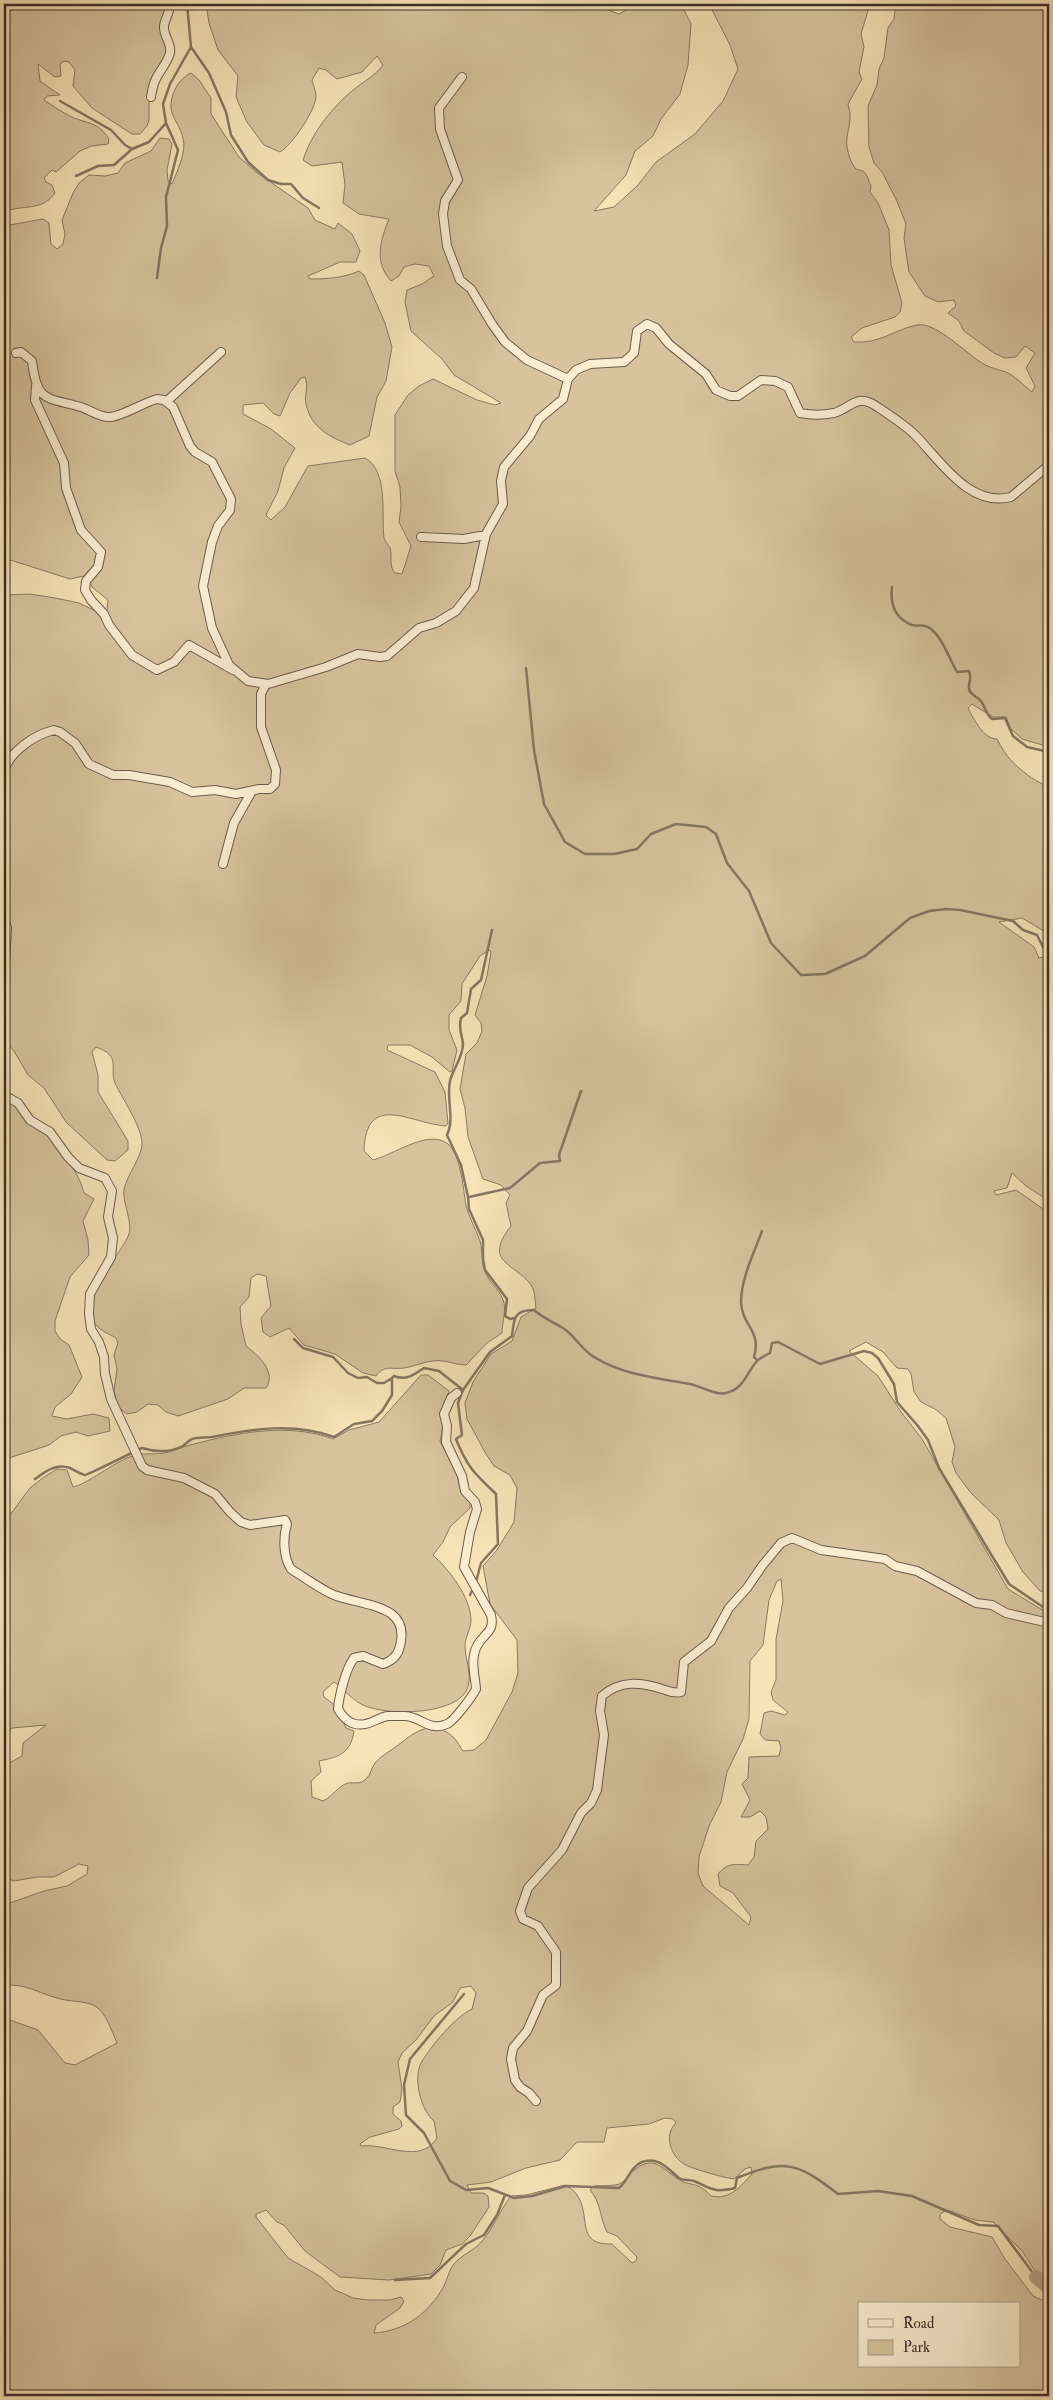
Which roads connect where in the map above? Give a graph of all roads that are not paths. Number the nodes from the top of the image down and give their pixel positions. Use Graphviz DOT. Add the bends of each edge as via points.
graph roads {
  1 [pos="170,4"];
  2 [pos="462,77"];
  3 [pos="151,97"];
  4 [pos="16,352"];
  5 [pos="222,352"];
  6 [pos="568,379"];
  7 [pos="36,385"];
  8 [pos="167,401"];
  9 [pos="1049,465"];
  10 [pos="421,537"];
  11 [pos="486,537"];
  12 [pos="234,671"];
  13 [pos="266,684"];
  14 [pos="4,770"];
  15 [pos="252,791"];
  16 [pos="223,864"];
  17 [pos="4,916"];
  18 [pos="4,980"];
  19 [pos="4,1095"];
  20 [pos="457,1393"];
  21 [pos="1049,1622"];
  22 [pos="536,2101"];
  1 -- 3 [label="street" via="164,32 170,53 155,81"];
  2 -- 6 [label="street" via="439,108 440,129 458,180 445,201 443,214 447,246 460,280 471,289 505,342 527,360"];
  4 -- 7 [label="street" via="32,361"];
  5 -- 8 [label="street"];
  6 -- 9 [label="street" via="576,370 590,364 624,362 634,352 637,331 647,324 656,328 669,344 706,374 721,394 738,396 766,380 788,387 800,413 835,412 855,401 871,403 905,426 947,472 978,493 1004,499 1011,497"];
  6 -- 11 [label="street" via="562,399 539,419 530,436 504,467 501,481 503,504"];
  7 -- 8 [label="street" via="40,393 55,402 110,417 157,399"];
  7 -- 12 [label="street" via="36,400 64,463 66,488 81,530 101,552 98,567 86,581 84,590 132,655 157,670 174,662 189,645"];
  8 -- 12 [label="street" via="177,412 190,446 212,462 231,499 230,510 218,526 212,542 203,586 212,628"];
  10 -- 11 [label="street" via="464,540"];
  11 -- 13 [label="street" via="474,588 464,603 447,618 419,628 387,656 358,654"];
  12 -- 13 [label="street" via="248,681"];
  13 -- 15 [label="street" via="261,694 261,727 276,770 276,780 270,789"];
  14 -- 15 [label="street" via="18,750 54,730 75,743 89,764 104,772 170,782 192,792 215,790 236,794"];
  15 -- 16 [label="street" via="234,823"];
  17 -- 18 [label="street" via="8,928"];
  19 -- 20 [label="street" via="18,1104 30,1120 50,1132 79,1168 105,1178 112,1191 108,1217 113,1238 111,1257 90,1294 90,1329 104,1357 111,1399 142,1466 184,1478 216,1494 230,1512 250,1526 285,1520 286,1552 291,1568 332,1594 390,1611 401,1626 400,1647 395,1658 383,1664 363,1656 354,1658 350,1663 338,1709 356,1725 387,1716 411,1716 426,1726 446,1724 457,1717 476,1689 473,1660 477,1645 493,1624 464,1567 477,1509 476,1502 465,1490 446,1442 444,1414"];
  21 -- 22 [label="street" via="976,1603 917,1570 895,1566 885,1559 821,1550 792,1538 780,1543 729,1608 711,1641 684,1662 681,1692 632,1682 610,1689 602,1696 600,1711 604,1734 597,1790 562,1850 528,1888 520,1911 523,1918 538,1926 556,1952 556,1985 543,1995 527,2031 513,2048 511,2060 515,2080"];
}
